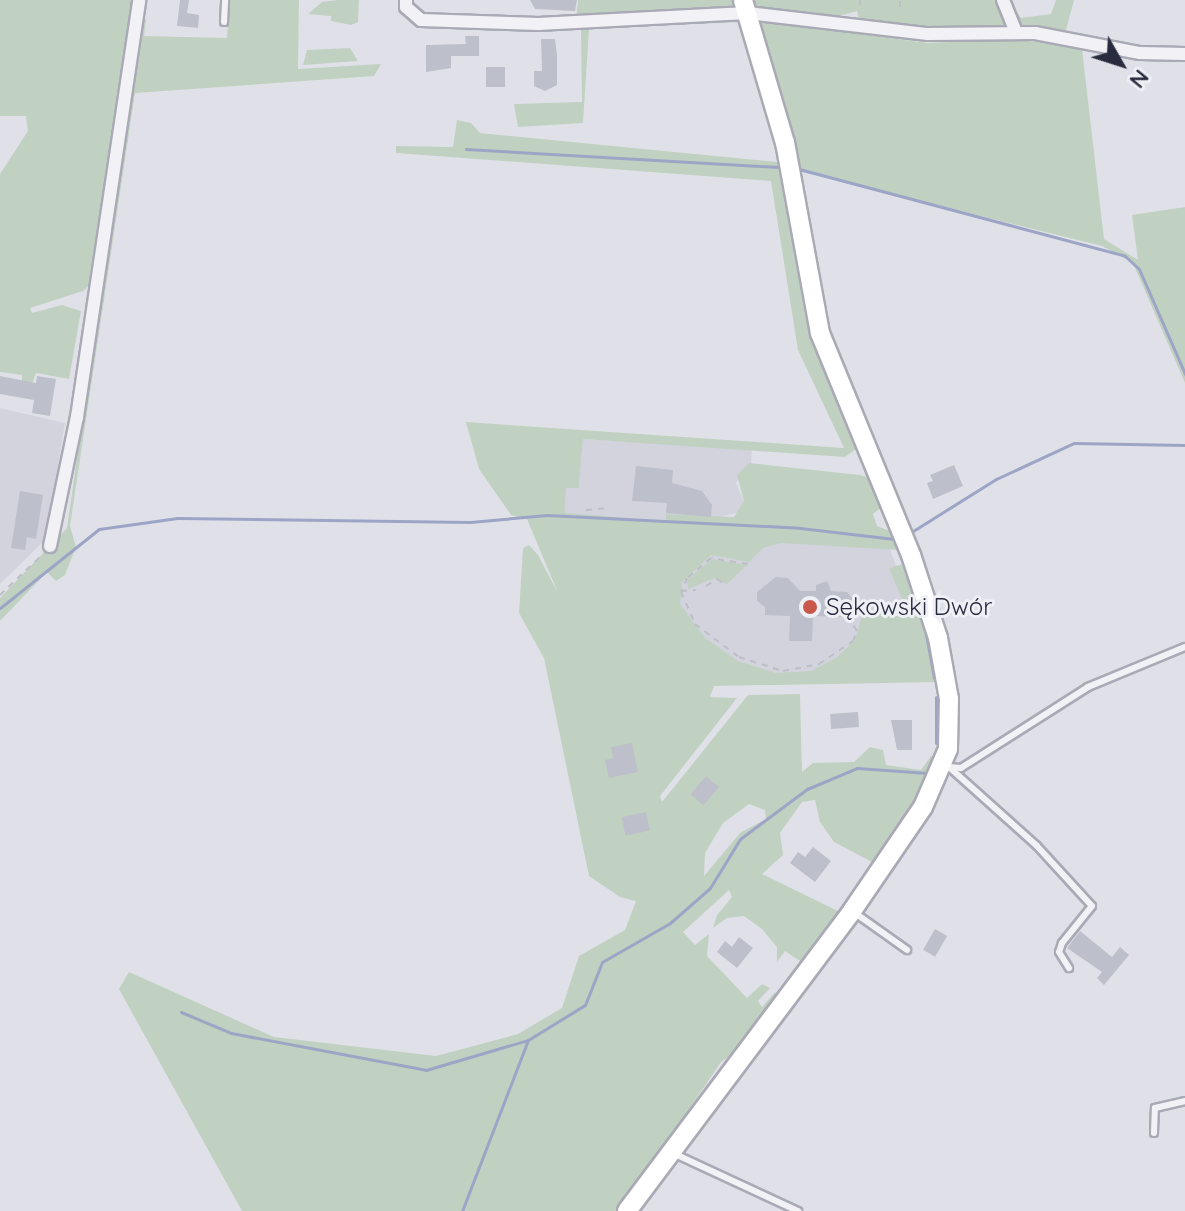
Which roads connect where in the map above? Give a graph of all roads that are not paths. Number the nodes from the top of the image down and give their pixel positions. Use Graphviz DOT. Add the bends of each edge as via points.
graph roads {
  1 [pos="139,0"];
  2 [pos="225,0"];
  3 [pos="406,0"];
  4 [pos="1003,0"];
  5 [pos="746,7"];
  6 [pos="224,22"];
  7 [pos="1016,32"];
  8 [pos="1185,54"];
  9 [pos="50,546"];
  10 [pos="1185,647"];
  11 [pos="946,767"];
  12 [pos="852,911"];
  13 [pos="907,950"];
  14 [pos="1069,968"];
  15 [pos="1185,1101"];
  16 [pos="1154,1133"];
  17 [pos="668,1151"];
  18 [pos="627,1211"];
  19 [pos="798,1211"];
  1 -- 9 [label="street" via="77,417"];
  2 -- 6 [label="lane"];
  3 -- 5 [label="street" via="406,7 421,20 538,24"];
  4 -- 7 [label="street"];
  5 -- 7 [label="street" via="928,34"];
  5 -- 11 [label="street" via="785,143 820,333 911,555 938,638 949,699"];
  7 -- 8 [label="street" via="1140,53"];
  10 -- 11 [label="lane" via="1088,687 961,768"];
  11 -- 12 [label="street"];
  11 -- 14 [label="lane" via="1037,846 1092,906 1062,943 1059,952"];
  12 -- 13 [label="lane"];
  12 -- 17 [label="street"];
  15 -- 16 [label="lane" via="1155,1108"];
  17 -- 18 [label="street"];
  17 -- 19 [label="lane"];
}
